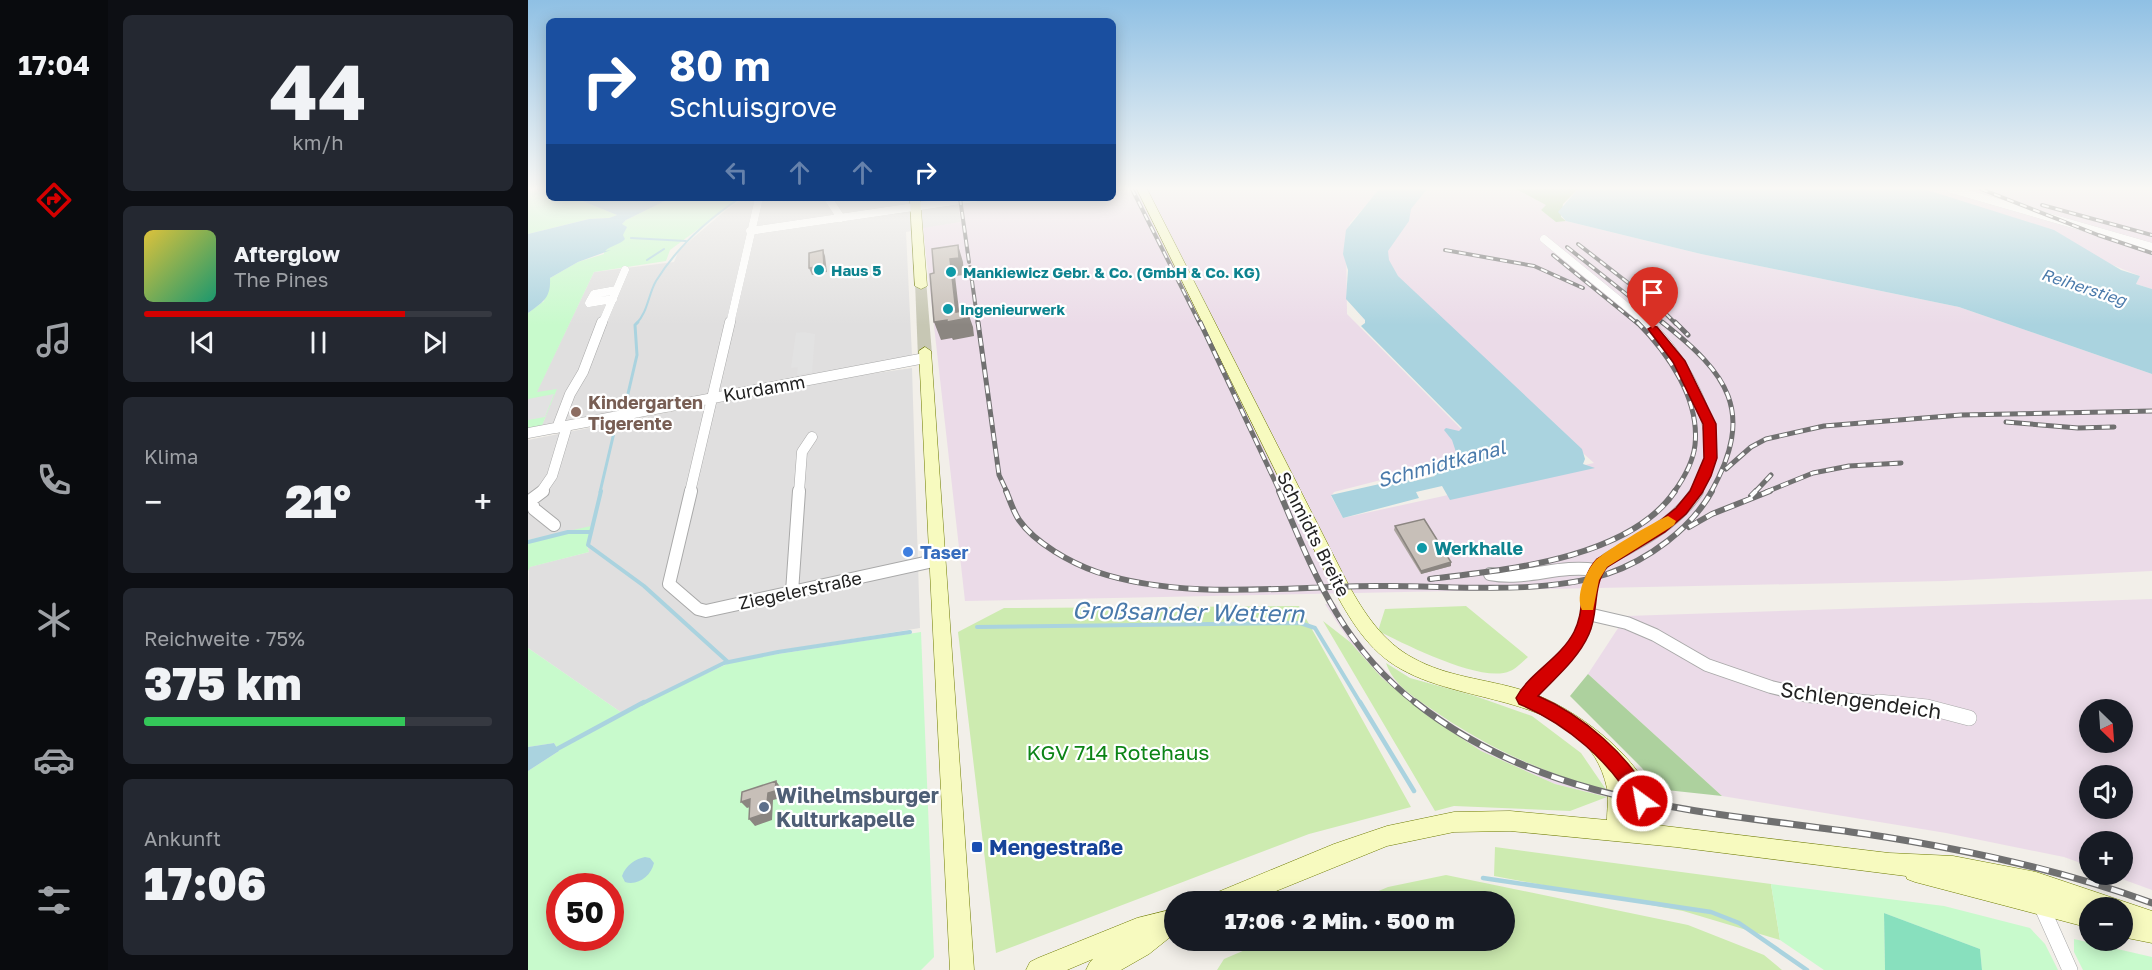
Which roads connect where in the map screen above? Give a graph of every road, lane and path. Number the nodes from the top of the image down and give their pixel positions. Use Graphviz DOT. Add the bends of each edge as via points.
graph roads {
  1 [pos="749,234"];
  2 [pos="918,234"];
  3 [pos="1165,234"];
  4 [pos="2108,234"];
  5 [pos="1544,239"];
  6 [pos="2152,247"];
  7 [pos="625,270"];
  8 [pos="921,286"];
  9 [pos="925,355"];
  10 [pos="713,397"];
  11 [pos="562,427"];
  12 [pos="528,433"];
  13 [pos="812,437"];
  14 [pos="554,525"];
  15 [pos="938,560"];
  16 [pos="1596,570"];
  17 [pos="1490,574"];
  18 [pos="792,592"];
  19 [pos="1588,614"];
  20 [pos="1525,698"];
  21 [pos="1969,717"];
  22 [pos="1605,754"];
  23 [pos="1617,831"];
  24 [pos="1646,834"];
  25 [pos="1248,891"];
  26 [pos="2038,894"];
  27 [pos="2079,902"];
  28 [pos="2079,911"];
  29 [pos="2133,915"];
  30 [pos="2152,923"];
  31 [pos="1164,924"];
  32 [pos="2133,927"];
  33 [pos="1164,928"];
  34 [pos="2152,931"];
  35 [pos="962,970"];
  36 [pos="1038,970"];
  37 [pos="1098,970"];
  38 [pos="2070,970"];
  1 -- 10 [label="street"];
  2 -- 8 [label="main road"];
  3 -- 20 [label="main road, Schmidts Breite" via="1366,631 1386,650 1420,671"];
  4 -- 6 [label="street"];
  5 -- 16 [label="street" via="1658,332 1679,361 1709,424 1710,458 1695,493 1660,528"];
  7 -- 11 [label="street"];
  9 -- 10 [label="street, Kurdamm"];
  9 -- 15 [label="main road"];
  10 -- 11 [label="street, Kurdamm"];
  10 -- 18 [label="street, Ziegelerstraße" via="669,584 698,609 706,610"];
  11 -- 12 [label="street, Kurdamm"];
  11 -- 14 [label="street" via="559,464 542,494 531,500 534,509"];
  13 -- 18 [label="street" via="802,452"];
  15 -- 18 [label="street, Ziegelerstraße"];
  15 -- 35 [label="main road"];
  16 -- 17 [label="street" via="1575,566 1525,575"];
  16 -- 19 [label="street" via="1591,579"];
  19 -- 20 [label="street" via="1571,650"];
  19 -- 21 [label="street, Schlengendeich" via="1627,623 1707,665 1771,687 1808,696 1927,707"];
  20 -- 22 [label="main road, Schmidts Breite" via="1562,717"];
  22 -- 23 [label="main road, Schmidts Breite" via="1618,790"];
  22 -- 24 [label="main road, Schmidts Breite" via="1638,790"];
  23 -- 24 [label="main road"];
  23 -- 25 [label="main road" via="1510,820 1433,825 1360,845"];
  24 -- 26 [label="main road" via="1889,864"];
  26 -- 27 [label="main road"];
  26 -- 28 [label="main road"];
  26 -- 38 [label="street"];
  29 -- 30 [label="main road"];
  31 -- 36 [label="main road" via="1137,930"];
  32 -- 34 [label="main road"];
  33 -- 37 [label="main road"];
}
